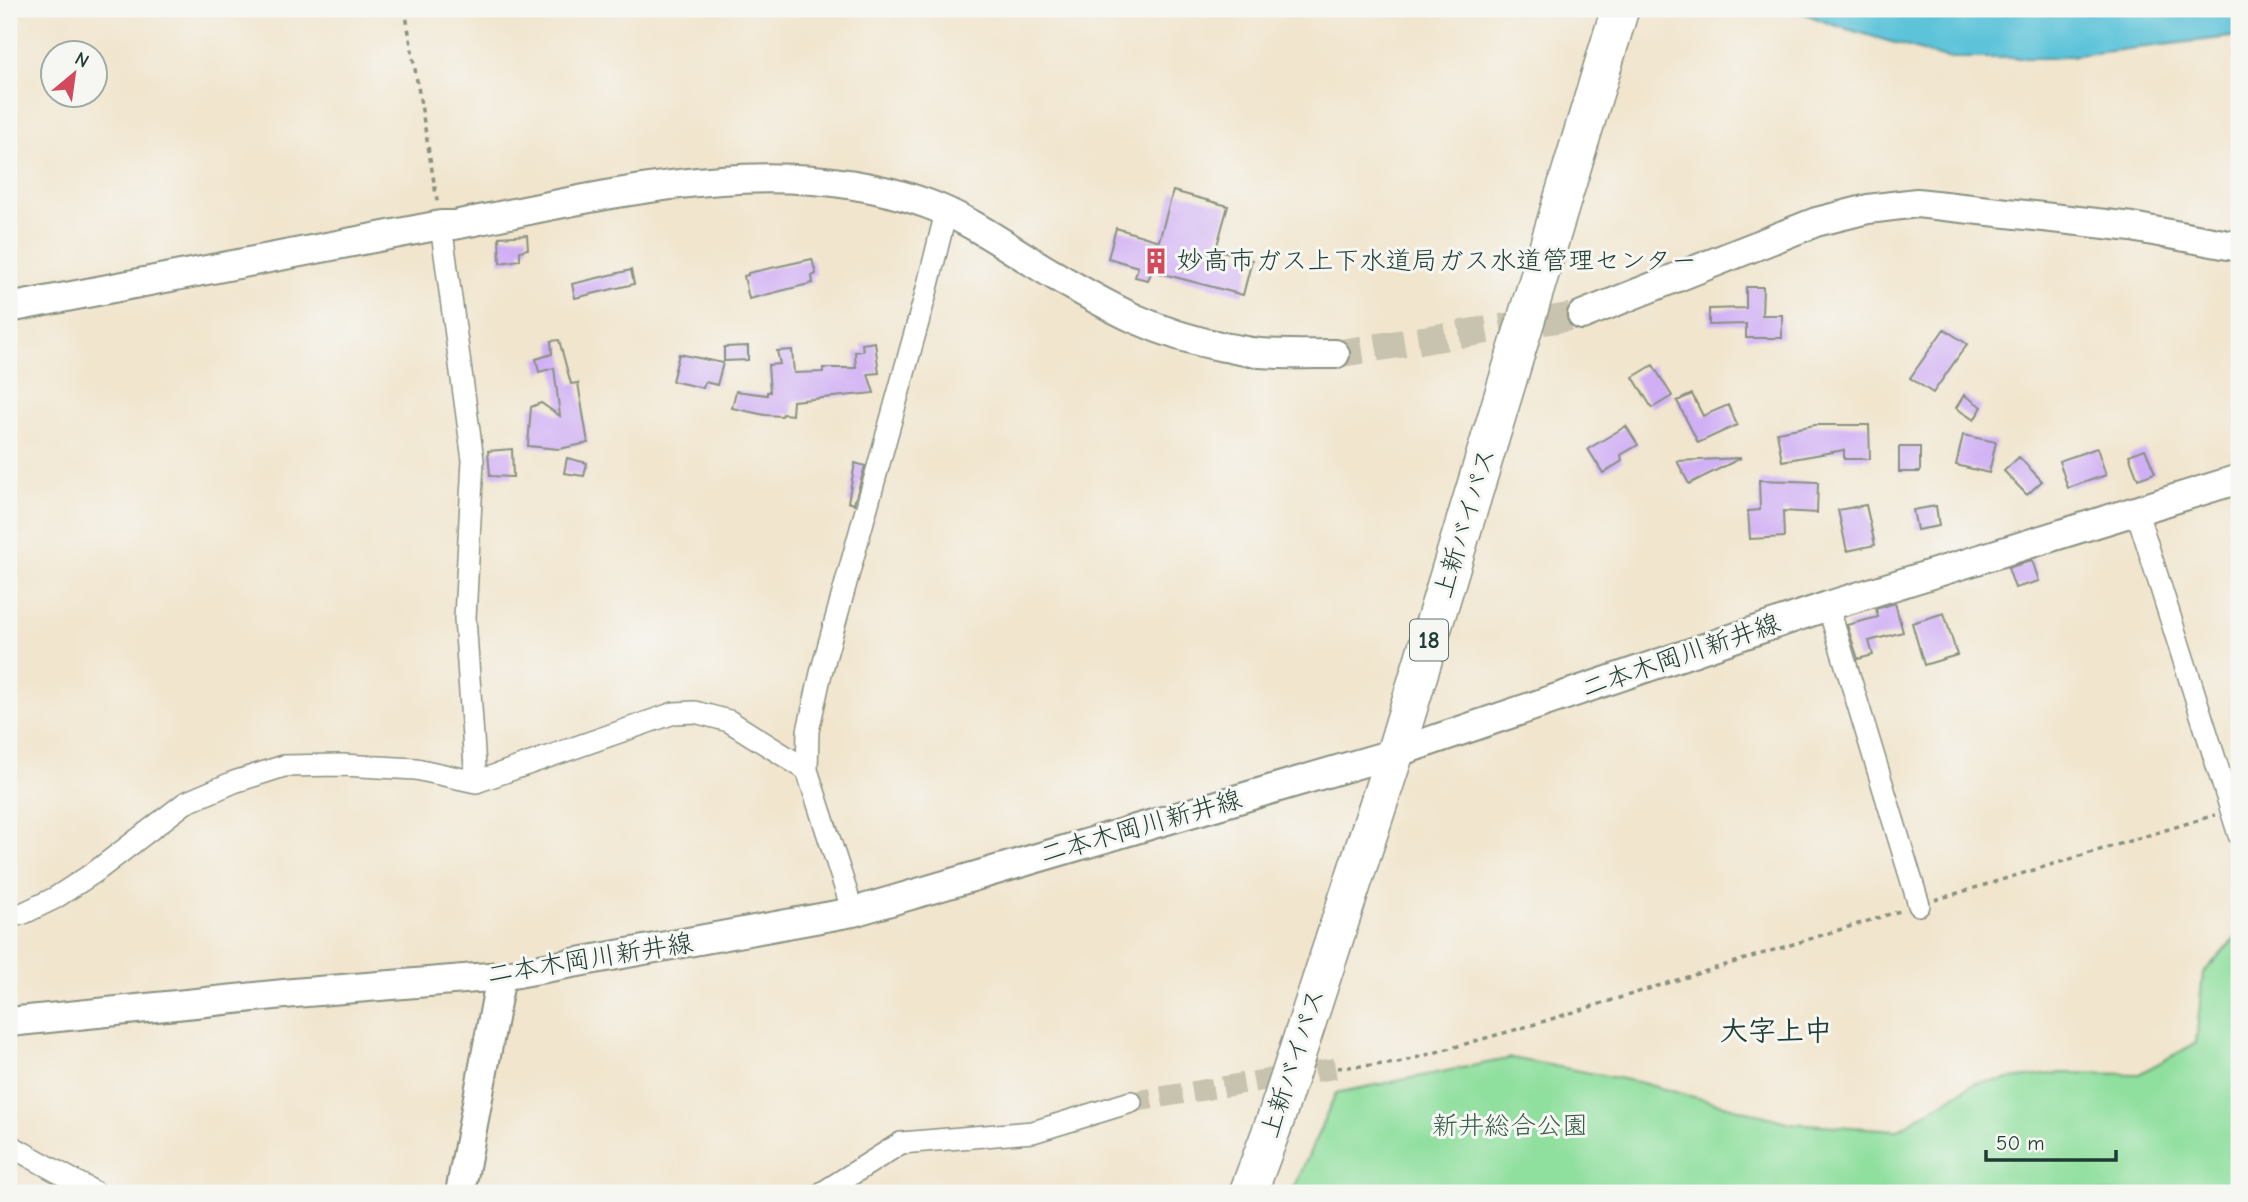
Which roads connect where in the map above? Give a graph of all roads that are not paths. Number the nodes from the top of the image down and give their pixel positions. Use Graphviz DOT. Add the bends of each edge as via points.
graph roads {
  1 [pos="1620,9"];
  2 [pos="946,212"];
  3 [pos="441,225"];
  4 [pos="2239,247"];
  5 [pos="9,308"];
  6 [pos="1582,315"];
  7 [pos="1335,354"];
  8 [pos="2239,479"];
  9 [pos="2136,509"];
  10 [pos="1828,606"];
  11 [pos="1395,753"];
  12 [pos="807,770"];
  13 [pos="476,782"];
  14 [pos="2239,835"];
  15 [pos="1919,905"];
  16 [pos="853,912"];
  17 [pos="9,916"];
  18 [pos="501,976"];
  19 [pos="9,1022"];
  20 [pos="1131,1102"];
  21 [pos="9,1145"];
  22 [pos="96,1193"];
  23 [pos="460,1193"];
  24 [pos="822,1193"];
  25 [pos="1248,1193"];
  1 -- 11 [label="highway, 上新バイパス / 18"];
  2 -- 3 [label="main road" via="851,183 732,179 620,193"];
  2 -- 7 [label="main road" via="1141,323 1187,340 1258,353"];
  2 -- 12 [label="street" via="821,673 808,731"];
  3 -- 5 [label="main road"];
  3 -- 13 [label="street" via="473,460 465,618"];
  4 -- 6 [label="main road" via="2132,227 1916,203 1816,222"];
  8 -- 9 [label="main road, 二本木岡川新井線"];
  9 -- 10 [label="main road, 二本木岡川新井線"];
  9 -- 14 [label="street"];
  10 -- 11 [label="main road, 二本木岡川新井線"];
  10 -- 15 [label="street"];
  11 -- 16 [label="main road, 二本木岡川新井線"];
  11 -- 25 [label="highway, 上新バイパス / 18"];
  12 -- 13 [label="street" via="729,721 695,712 674,713"];
  12 -- 16 [label="street"];
  13 -- 17 [label="street" via="416,769 284,766 185,803 55,898"];
  16 -- 18 [label="main road, 二本木岡川新井線"];
  18 -- 19 [label="main road, 二本木岡川新井線"];
  18 -- 23 [label="main road"];
  20 -- 24 [label="street" via="1033,1132 901,1143"];
  21 -- 22 [label="street"];
}
